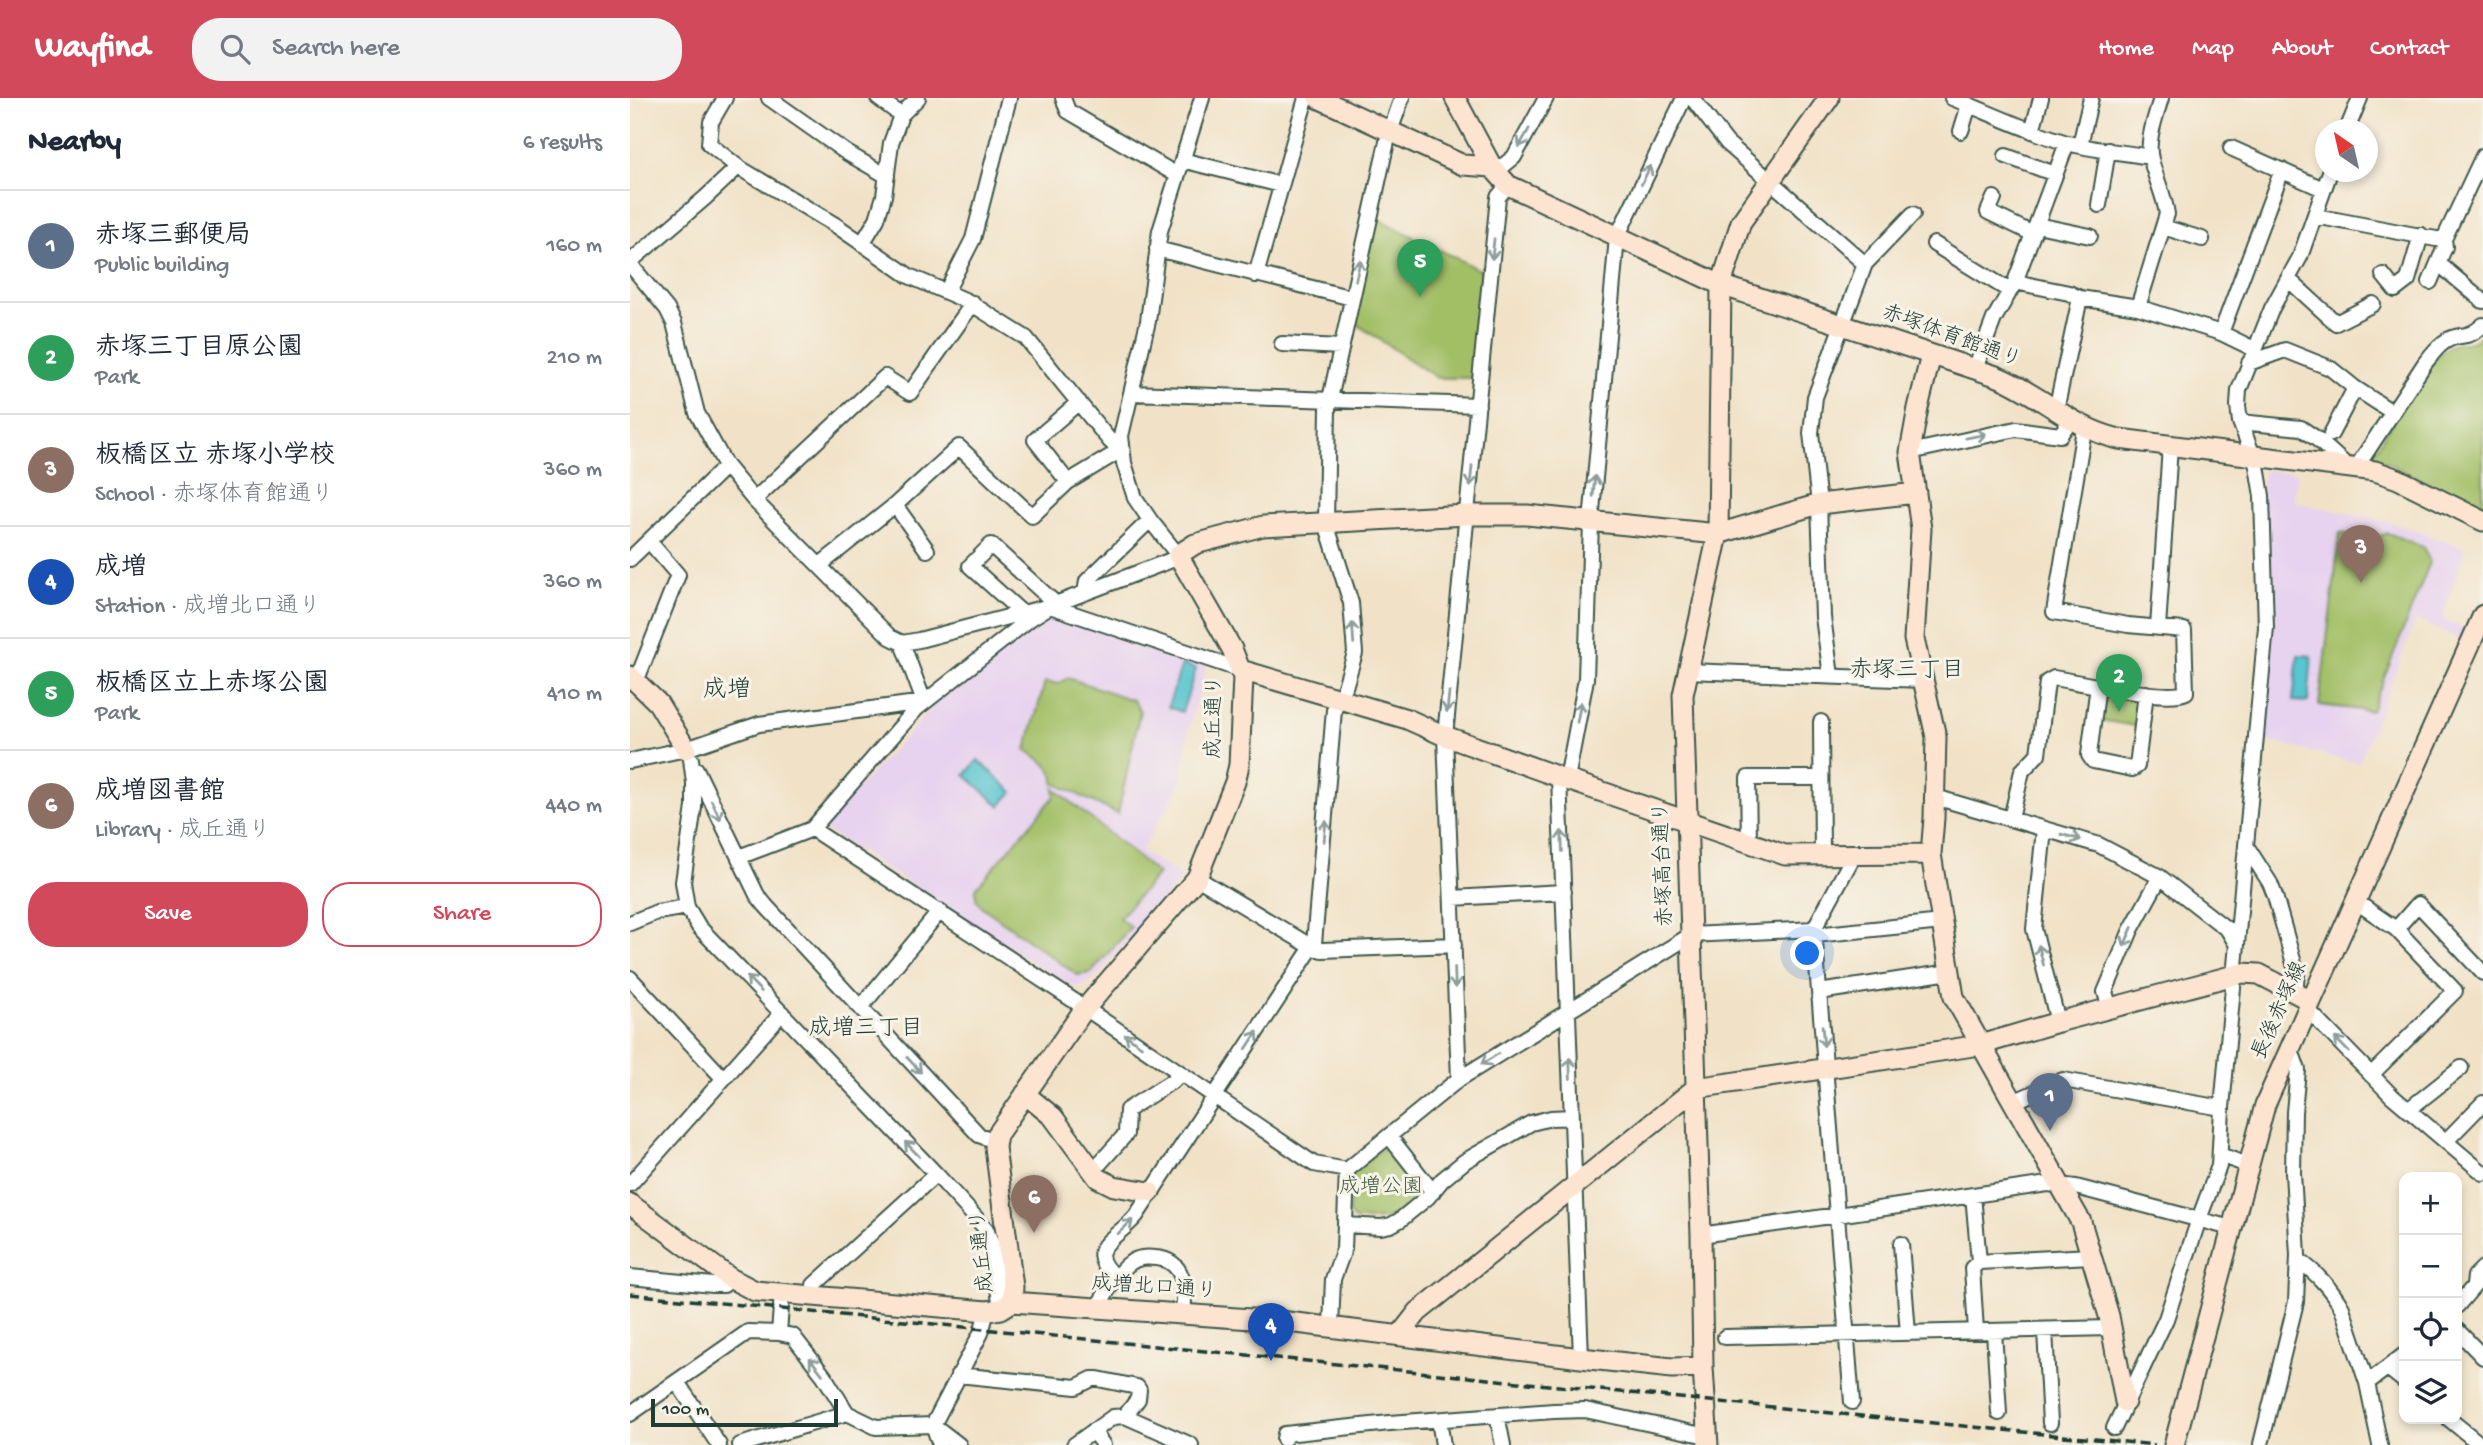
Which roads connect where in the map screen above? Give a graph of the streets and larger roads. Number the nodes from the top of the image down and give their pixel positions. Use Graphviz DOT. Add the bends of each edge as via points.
graph roads {
  1 [pos="725,98"];
  2 [pos="769,98"];
  3 [pos="878,98"];
  4 [pos="918,98"];
  5 [pos="1009,98"];
  6 [pos="1063,98"];
  7 [pos="1202,98"];
  8 [pos="1306,98"];
  9 [pos="1318,98"];
  10 [pos="1402,98"];
  11 [pos="1455,98"];
  12 [pos="1546,98"];
  13 [pos="1684,98"];
  14 [pos="1692,98"];
  15 [pos="1829,98"];
  16 [pos="1952,98"];
  17 [pos="2041,98"];
  18 [pos="2091,98"];
  19 [pos="2161,98"];
  20 [pos="2355,101"];
  21 [pos="1973,103"];
  22 [pos="901,115"];
  23 [pos="2350,119"];
  24 [pos="1390,131"];
  25 [pos="1961,131"];
  26 [pos="2032,131"];
  27 [pos="2074,144"];
  28 [pos="2231,148"];
  29 [pos="2108,150"];
  30 [pos="2006,156"];
  31 [pos="2483,156"];
  32 [pos="2150,157"];
  33 [pos="1182,160"];
  34 [pos="738,167"];
  35 [pos="1492,167"];
  36 [pos="2282,170"];
  37 [pos="2056,174"];
  38 [pos="1177,175"];
  39 [pos="887,176"];
  40 [pos="1772,180"];
  41 [pos="2326,182"];
  42 [pos="1281,185"];
  43 [pos="1508,185"];
  44 [pos="2323,189"];
  45 [pos="1994,198"];
  46 [pos="2099,205"];
  47 [pos="1913,214"];
  48 [pos="2315,216"];
  49 [pos="2163,227"];
  50 [pos="2035,229"];
  51 [pos="2421,235"];
  52 [pos="2090,236"];
  53 [pos="1617,237"];
  54 [pos="2202,239"];
  55 [pos="2444,239"];
  56 [pos="862,243"];
  57 [pos="1934,244"];
  58 [pos="1157,248"];
  59 [pos="2438,263"];
  60 [pos="1865,264"];
  61 [pos="631,266"];
  62 [pos="1256,275"];
  63 [pos="2383,275"];
  64 [pos="2288,279"];
  65 [pos="2430,282"];
  66 [pos="1721,285"];
  67 [pos="2012,287"];
  68 [pos="946,292"];
  69 [pos="1352,298"];
  70 [pos="2080,298"];
  71 [pos="2483,302"];
  72 [pos="973,303"];
  73 [pos="2373,304"];
  74 [pos="2138,307"];
  75 [pos="1842,324"];
  76 [pos="2483,325"];
  77 [pos="2221,333"];
  78 [pos="1282,344"];
  79 [pos="1341,347"];
  80 [pos="2254,349"];
  81 [pos="1931,355"];
  82 [pos="2249,363"];
  83 [pos="1975,369"];
  84 [pos="2355,388"];
  85 [pos="1132,393"];
  86 [pos="1329,401"];
  87 [pos="1079,402"];
  88 [pos="1478,405"];
  89 [pos="2392,412"];
  90 [pos="2070,420"];
  91 [pos="2240,422"];
  92 [pos="2323,437"];
  93 [pos="2170,446"];
  94 [pos="1121,450"];
  95 [pos="1910,453"];
  96 [pos="2254,456"];
  97 [pos="726,466"];
  98 [pos="2352,468"];
  99 [pos="1068,482"];
  100 [pos="1916,493"];
  101 [pos="754,500"];
  102 [pos="1819,504"];
  103 [pos="895,505"];
  104 [pos="1467,515"];
  105 [pos="1150,520"];
  106 [pos="2483,521"];
  107 [pos="1591,522"];
  108 [pos="1326,523"];
  109 [pos="1718,534"];
  110 [pos="649,541"];
  111 [pos="927,550"];
  112 [pos="1178,555"];
  113 [pos="630,559"];
  114 [pos="820,565"];
  115 [pos="1085,593"];
  116 [pos="1053,605"];
  117 [pos="1022,613"];
  118 [pos="2483,615"];
  119 [pos="2158,628"];
  120 [pos="902,643"];
  121 [pos="1241,670"];
  122 [pos="1687,671"];
  123 [pos="1831,676"];
  124 [pos="633,679"];
  125 [pos="1923,680"];
  126 [pos="2098,685"];
  127 [pos="2146,693"];
  128 [pos="1340,699"];
  129 [pos="924,702"];
  130 [pos="1821,722"];
  131 [pos="1445,736"];
  132 [pos="689,754"];
  133 [pos="630,761"];
  134 [pos="1563,778"];
  135 [pos="1821,778"];
  136 [pos="1935,797"];
  137 [pos="2011,819"];
  138 [pos="1686,820"];
  139 [pos="812,829"];
  140 [pos="2044,829"];
  141 [pos="1749,842"];
  142 [pos="2247,847"];
  143 [pos="1931,854"];
  144 [pos="1854,855"];
  145 [pos="1822,856"];
  146 [pos="739,857"];
  147 [pos="2160,877"];
  148 [pos="1197,878"];
  149 [pos="1564,892"];
  150 [pos="1452,898"];
  151 [pos="2355,901"];
  152 [pos="687,907"];
  153 [pos="940,911"];
  154 [pos="1942,922"];
  155 [pos="630,923"];
  156 [pos="2396,929"];
  157 [pos="1815,932"];
  158 [pos="1691,935"];
  159 [pos="1454,944"];
  160 [pos="2237,945"];
  161 [pos="1312,947"];
  162 [pos="1950,972"];
  163 [pos="2483,973"];
  164 [pos="2234,975"];
  165 [pos="630,978"];
  166 [pos="1819,992"];
  167 [pos="2304,1001"];
  168 [pos="861,1007"];
  169 [pos="1085,1008"];
  170 [pos="2110,1008"];
  171 [pos="1568,1010"];
  172 [pos="782,1013"];
  173 [pos="2058,1022"];
  174 [pos="1980,1045"];
  175 [pos="2290,1047"];
  176 [pos="1826,1068"];
  177 [pos="2461,1068"];
  178 [pos="1180,1073"];
  179 [pos="2371,1075"];
  180 [pos="723,1078"];
  181 [pos="1459,1079"];
  182 [pos="1696,1088"];
  183 [pos="1025,1094"];
  184 [pos="1215,1097"];
  185 [pos="2012,1102"];
  186 [pos="2483,1103"];
  187 [pos="2222,1108"];
  188 [pos="2408,1110"];
  189 [pos="1572,1117"];
  190 [pos="1389,1136"];
  191 [pos="995,1141"];
  192 [pos="2446,1141"];
  193 [pos="2220,1155"];
  194 [pos="2247,1165"];
  195 [pos="1347,1170"];
  196 [pos="1092,1172"];
  197 [pos="2483,1173"];
  198 [pos="936,1174"];
  199 [pos="630,1184"];
  200 [pos="2059,1184"];
  201 [pos="1574,1185"];
  202 [pos="1150,1192"];
  203 [pos="1433,1192"];
  204 [pos="1973,1195"];
  205 [pos="630,1204"];
  206 [pos="1837,1215"];
  207 [pos="2199,1219"];
  208 [pos="1345,1225"];
  209 [pos="2231,1228"];
  210 [pos="1701,1235"];
  211 [pos="1901,1244"];
  212 [pos="2091,1256"];
  213 [pos="2298,1260"];
  214 [pos="1979,1262"];
  215 [pos="2483,1268"];
  216 [pos="630,1277"];
  217 [pos="730,1278"];
  218 [pos="1117,1279"];
  219 [pos="782,1294"];
  220 [pos="813,1297"];
  221 [pos="2462,1300"];
  222 [pos="1000,1307"];
  223 [pos="1097,1307"];
  224 [pos="1183,1313"];
  225 [pos="1331,1326"];
  226 [pos="2112,1328"];
  227 [pos="2045,1330"];
  228 [pos="1976,1331"];
  229 [pos="1994,1331"];
  230 [pos="779,1333"];
  231 [pos="1908,1333"];
  232 [pos="1847,1334"];
  233 [pos="1400,1335"];
  234 [pos="2462,1335"];
  235 [pos="1725,1337"];
  236 [pos="2483,1357"];
  237 [pos="1581,1358"];
  238 [pos="2399,1360"];
  239 [pos="1703,1367"];
  240 [pos="2389,1369"];
  241 [pos="958,1375"];
  242 [pos="2399,1377"];
  243 [pos="677,1381"];
  244 [pos="2367,1383"];
  245 [pos="1852,1402"];
  246 [pos="2125,1402"];
  247 [pos="847,1413"];
  248 [pos="1999,1413"];
  249 [pos="630,1414"];
  250 [pos="1497,1415"];
  251 [pos="1125,1416"];
  252 [pos="1439,1420"];
  253 [pos="2050,1423"];
  254 [pos="2455,1424"];
  255 [pos="933,1425"];
  256 [pos="2114,1428"];
  257 [pos="1093,1431"];
  258 [pos="788,1438"];
  259 [pos="1284,1440"];
  260 [pos="1707,1441"];
  261 [pos="2174,1442"];
  262 [pos="2262,1444"];
  263 [pos="719,1445"];
  264 [pos="740,1445"];
  265 [pos="940,1445"];
  266 [pos="959,1445"];
  267 [pos="1074,1445"];
  268 [pos="1103,1445"];
  269 [pos="1191,1445"];
  270 [pos="1443,1445"];
  271 [pos="1503,1445"];
  272 [pos="2380,1445"];
  273 [pos="2481,1445"];
  1 -- 34 [label="street" via="711,122 709,144"];
  2 -- 39 [label="street"];
  3 -- 22 [label="street"];
  4 -- 22 [label="street"];
  5 -- 68 [label="street" via="972,239"];
  6 -- 38 [label="street" via="1068,111"];
  7 -- 33 [label="street, 成丘通り"];
  8 -- 42 [label="street"];
  9 -- 24 [label="street"];
  10 -- 24 [label="street"];
  11 -- 35 [label="street, 赤塚体育館通り"];
  12 -- 35 [label="street, one-way" via="1514,157 1503,166"];
  53 -- 13 [label="street, one-way"];
  14 -- 40 [label="street" via="1727,143"];
  15 -- 40 [label="street, 赤塚高台通り"];
  16 -- 21 [label="street"];
  17 -- 26 [label="street"];
  18 -- 27 [label="street"];
  19 -- 32 [label="street"];
  20 -- 23 [label="street"];
  21 -- 25 [label="street"];
  21 -- 26 [label="street"];
  22 -- 39 [label="street"];
  24 -- 35 [label="street" via="1463,165"];
  69 -- 24 [label="street, one-way"];
  26 -- 27 [label="street"];
  27 -- 29 [label="street"];
  27 -- 37 [label="street"];
  28 -- 36 [label="street"];
  29 -- 32 [label="street"];
  29 -- 46 [label="street"];
  30 -- 37 [label="street"];
  31 -- 55 [label="street"];
  32 -- 49 [label="street" via="2165,200"];
  33 -- 38 [label="street, 成丘通り"];
  33 -- 42 [label="street"];
  34 -- 56 [label="street"];
  34 -- 61 [label="street"];
  35 -- 43 [label="street, 赤塚体育館通り"];
  36 -- 44 [label="street"];
  36 -- 77 [label="street"];
  37 -- 50 [label="street"];
  38 -- 58 [label="street, 成丘通り"];
  39 -- 56 [label="street" via="877,219"];
  40 -- 60 [label="street"];
  40 -- 66 [label="street, 赤塚高台通り" via="1740,226"];
  41 -- 44 [label="street"];
  42 -- 62 [label="street"];
  43 -- 53 [label="street, 赤塚体育館通り"];
  43 -- 88 [label="street, one-way" via="1498,197"];
  44 -- 48 [label="street"];
  45 -- 50 [label="street" via="1988,212"];
  47 -- 60 [label="street"];
  48 -- 51 [label="street"];
  48 -- 64 [label="street"];
  49 -- 54 [label="street"];
  49 -- 74 [label="street"];
  50 -- 52 [label="street"];
  50 -- 67 [label="street"];
  51 -- 55 [label="street"];
  51 -- 63 [label="street" via="2408,280 2395,290"];
  53 -- 66 [label="street, 赤塚体育館通り"];
  107 -- 53 [label="street, one-way"];
  55 -- 59 [label="street"];
  56 -- 68 [label="street" via="909,276"];
  57 -- 67 [label="street"];
  58 -- 62 [label="street"];
  58 -- 85 [label="street, 成丘通り" via="1148,321"];
  59 -- 65 [label="street"];
  59 -- 71 [label="street"];
  60 -- 75 [label="street"];
  61 -- 97 [label="street" via="674,323 696,413"];
  62 -- 69 [label="street"];
  64 -- 73 [label="street" via="2336,323"];
  64 -- 80 [label="street"];
  66 -- 75 [label="street, 赤塚体育館通り"];
  66 -- 109 [label="street, 赤塚高台通り"];
  67 -- 70 [label="street"];
  67 -- 83 [label="street"];
  68 -- 72 [label="street"];
  69 -- 79 [label="street"];
  70 -- 74 [label="street"];
  70 -- 90 [label="street"];
  72 -- 87 [label="street" via="1026,338"];
  72 -- 101 [label="street" via="910,393 885,377"];
  74 -- 77 [label="street"];
  75 -- 81 [label="street, 赤塚体育館通り"];
  75 -- 102 [label="street" via="1811,415"];
  76 -- 89 [label="street" via="2473,335 2447,339 2437,348"];
  77 -- 80 [label="street"];
  78 -- 79 [label="street"];
  79 -- 86 [label="street"];
  80 -- 82 [label="street"];
  81 -- 83 [label="street, 赤塚体育館通り"];
  81 -- 95 [label="street"];
  82 -- 84 [label="street" via="2285,350 2330,368"];
  82 -- 91 [label="street" via="2239,390"];
  83 -- 90 [label="street, 赤塚体育館通り" via="2017,385"];
  84 -- 89 [label="street"];
  84 -- 92 [label="street"];
  85 -- 86 [label="street"];
  85 -- 94 [label="street, 成丘通り"];
  86 -- 88 [label="street"];
  86 -- 108 [label="street"];
  87 -- 94 [label="street"];
  87 -- 99 [label="street" via="1035,440"];
  88 -- 104 [label="street, one-way"];
  89 -- 98 [label="street"];
  90 -- 93 [label="street, 赤塚体育館通り" via="2119,439"];
  95 -- 90 [label="street, one-way" via="2016,429 2060,435"];
  90 -- 119 [label="street" via="2054,612"];
  91 -- 92 [label="street" via="2301,428"];
  91 -- 96 [label="street"];
  92 -- 98 [label="street"];
  93 -- 96 [label="street, 赤塚体育館通り"];
  93 -- 119 [label="street"];
  94 -- 99 [label="street"];
  94 -- 105 [label="street, 成丘通り" via="1135,498"];
  95 -- 100 [label="street"];
  96 -- 98 [label="street, 赤塚体育館通り"];
  96 -- 142 [label="street" via="2262,496 2266,627"];
  97 -- 101 [label="street"];
  97 -- 110 [label="street"];
  98 -- 106 [label="street, 赤塚体育館通り" via="2391,476"];
  99 -- 103 [label="street" via="1032,516 959,447"];
  100 -- 102 [label="street"];
  100 -- 125 [label="street" via="1921,529 1914,639"];
  101 -- 114 [label="street"];
  102 -- 109 [label="street"];
  102 -- 123 [label="street" via="1823,617"];
  103 -- 111 [label="street"];
  103 -- 114 [label="street"];
  104 -- 107 [label="street"];
  104 -- 108 [label="street"];
  104 -- 131 [label="street, one-way"];
  105 -- 112 [label="street, 成丘通り"];
  105 -- 115 [label="street" via="1087,581"];
  107 -- 109 [label="street"];
  134 -- 107 [label="street, one-way" via="1586,679"];
  108 -- 112 [label="street" via="1249,528 1195,544"];
  128 -- 108 [label="street, one-way" via="1355,653 1352,603"];
  109 -- 122 [label="street, 赤塚高台通り"];
  110 -- 113 [label="street"];
  110 -- 124 [label="street" via="678,575"];
  112 -- 115 [label="street"];
  112 -- 121 [label="street, 成丘通り"];
  114 -- 120 [label="street" via="879,628"];
  115 -- 116 [label="street"];
  116 -- 117 [label="street"];
  116 -- 117 [label="street" via="991,545 970,566"];
  116 -- 121 [label="street"];
  116 -- 129 [label="street"];
  117 -- 120 [label="street"];
  118 -- 151 [label="street, 長後赤塚線"];
  119 -- 127 [label="street" via="2184,630 2186,692"];
  120 -- 129 [label="street"];
  121 -- 128 [label="street"];
  121 -- 148 [label="street, 成丘通り" via="1237,773"];
  122 -- 123 [label="street"];
  122 -- 138 [label="street, 赤塚高台通り" via="1682,708"];
  123 -- 125 [label="street"];
  124 -- 132 [label="street" via="658,703"];
  125 -- 136 [label="street" via="1936,737"];
  126 -- 127 [label="street"];
  126 -- 127 [label="street" via="2089,755 2093,761 2132,769 2137,766"];
  126 -- 137 [label="street" via="2054,678 2047,682 2038,754 2022,771"];
  128 -- 131 [label="street"];
  161 -- 128 [label="street, one-way" via="1335,710"];
  129 -- 132 [label="street" via="758,724"];
  129 -- 139 [label="street"];
  130 -- 135 [label="street"];
  131 -- 134 [label="street"];
  131 -- 150 [label="street"];
  132 -- 133 [label="street"];
  132 -- 146 [label="street, one-way"];
  132 -- 152 [label="street" via="694,807 683,882"];
  134 -- 138 [label="street"];
  149 -- 134 [label="street, one-way"];
  135 -- 141 [label="street" via="1748,778"];
  135 -- 145 [label="street"];
  136 -- 137 [label="street"];
  136 -- 143 [label="street"];
  137 -- 140 [label="street"];
  138 -- 141 [label="street"];
  138 -- 158 [label="street, 赤塚高台通り"];
  139 -- 146 [label="street"];
  139 -- 153 [label="street"];
  140 -- 147 [label="street, one-way" via="2099,845"];
  173 -- 140 [label="street, one-way" via="2034,929"];
  141 -- 145 [label="street" via="1788,856"];
  142 -- 160 [label="street"];
  142 -- 167 [label="street" via="2275,896"];
  143 -- 144 [label="street"];
  143 -- 154 [label="street"];
  144 -- 145 [label="street"];
  144 -- 157 [label="street"];
  146 -- 168 [label="street" via="757,895"];
  147 -- 160 [label="street" via="2228,930"];
  147 -- 170 [label="street, one-way" via="2130,930 2105,992"];
  148 -- 161 [label="street"];
  148 -- 169 [label="street, 成丘通り"];
  149 -- 150 [label="street"];
  149 -- 171 [label="street"];
  150 -- 159 [label="street"];
  151 -- 156 [label="street"];
  151 -- 167 [label="street, 長後赤塚線"];
  152 -- 155 [label="street"];
  172 -- 152 [label="street, one-way" via="699,927"];
  153 -- 168 [label="street"];
  153 -- 169 [label="street"];
  154 -- 157 [label="street"];
  154 -- 162 [label="street"];
  156 -- 163 [label="street" via="2418,904"];
  156 -- 179 [label="street" via="2455,991"];
  157 -- 158 [label="street"];
  157 -- 166 [label="street"];
  158 -- 171 [label="street"];
  158 -- 182 [label="street, 赤塚高台通り"];
  159 -- 161 [label="street"];
  159 -- 181 [label="street, one-way"];
  160 -- 164 [label="street"];
  184 -- 161 [label="street, one-way"];
  162 -- 166 [label="street"];
  162 -- 174 [label="street" via="1955,1000"];
  164 -- 167 [label="street" via="2253,973"];
  164 -- 170 [label="street"];
  164 -- 187 [label="street"];
  165 -- 180 [label="street"];
  166 -- 176 [label="street, one-way"];
  167 -- 175 [label="street, 長後赤塚線"];
  179 -- 167 [label="street, one-way"];
  168 -- 191 [label="street, one-way" via="979,1135"];
  178 -- 169 [label="street, one-way"];
  169 -- 183 [label="street, 成丘通り"];
  170 -- 173 [label="street"];
  171 -- 181 [label="street, one-way"];
  189 -- 171 [label="street, one-way"];
  172 -- 180 [label="street"];
  198 -- 172 [label="street, one-way"];
  173 -- 174 [label="street"];
  174 -- 176 [label="street"];
  174 -- 185 [label="street"];
  175 -- 194 [label="street, 長後赤塚線" via="2264,1105"];
  175 -- 213 [label="street" via="2298,1070 2293,1173"];
  176 -- 182 [label="street"];
  176 -- 206 [label="street"];
  177 -- 188 [label="street"];
  178 -- 184 [label="street"];
  178 -- 196 [label="street" via="1127,1110 1125,1134"];
  179 -- 188 [label="street"];
  180 -- 199 [label="street"];
  181 -- 190 [label="street"];
  182 -- 201 [label="street"];
  182 -- 210 [label="street, 赤塚高台通り"];
  183 -- 191 [label="street, 成丘通り"];
  183 -- 196 [label="street" via="1053,1118"];
  184 -- 195 [label="street" via="1314,1164"];
  184 -- 202 [label="street"];
  185 -- 187 [label="street" via="2063,1080"];
  185 -- 200 [label="street"];
  186 -- 192 [label="street"];
  187 -- 193 [label="street"];
  188 -- 192 [label="street"];
  189 -- 201 [label="street"];
  189 -- 203 [label="street" via="1541,1120 1522,1128 1465,1161"];
  190 -- 195 [label="street"];
  190 -- 203 [label="street"];
  191 -- 222 [label="street, 成丘通り" via="1013,1287"];
  192 -- 197 [label="street"];
  193 -- 194 [label="street"];
  193 -- 207 [label="street"];
  194 -- 209 [label="street, 長後赤塚線"];
  195 -- 208 [label="street"];
  196 -- 202 [label="street" via="1114,1186"];
  198 -- 220 [label="street" via="814,1285"];
  198 -- 222 [label="street" via="986,1229"];
  200 -- 204 [label="street"];
  200 -- 207 [label="street"];
  200 -- 212 [label="street" via="2081,1222"];
  201 -- 233 [label="street" via="1418,1312"];
  201 -- 237 [label="street"];
  218 -- 202 [label="street, one-way" via="1102,1265 1101,1252 1136,1216"];
  203 -- 208 [label="street" via="1391,1225"];
  204 -- 206 [label="street"];
  204 -- 214 [label="street"];
  205 -- 217 [label="street, 成増北口通り"];
  206 -- 210 [label="street"];
  206 -- 232 [label="street"];
  207 -- 209 [label="street"];
  207 -- 246 [label="street" via="2166,1319"];
  208 -- 225 [label="street" via="1345,1249 1332,1286"];
  209 -- 261 [label="street, 長後赤塚線"];
  210 -- 239 [label="street, 赤塚高台通り"];
  211 -- 231 [label="street"];
  212 -- 214 [label="street"];
  212 -- 226 [label="street"];
  213 -- 244 [label="street" via="2337,1299"];
  213 -- 262 [label="street" via="2296,1302"];
  214 -- 228 [label="street" via="1972,1268"];
  215 -- 221 [label="street"];
  216 -- 217 [label="street" via="713,1285 724,1285"];
  217 -- 219 [label="street, 成増北口通り" via="755,1292"];
  218 -- 223 [label="street"];
  218 -- 224 [label="street" via="1135,1260 1170,1260 1182,1280"];
  219 -- 220 [label="street, 成増北口通り"];
  219 -- 230 [label="street"];
  220 -- 222 [label="street, 成増北口通り"];
  222 -- 223 [label="street, 成増北口通り"];
  222 -- 241 [label="street"];
  223 -- 224 [label="street, 成増北口通り"];
  224 -- 225 [label="street, 成増北口通り"];
  225 -- 233 [label="street, 成増北口通り"];
  226 -- 227 [label="street"];
  226 -- 246 [label="street"];
  227 -- 229 [label="street"];
  227 -- 253 [label="street"];
  228 -- 229 [label="street"];
  228 -- 231 [label="street"];
  229 -- 248 [label="street"];
  230 -- 243 [label="street" via="748,1332"];
  247 -- 230 [label="street, one-way" via="793,1336"];
  231 -- 232 [label="street"];
  232 -- 235 [label="street"];
  232 -- 245 [label="street"];
  233 -- 237 [label="street, 成増北口通り"];
  234 -- 236 [label="street"];
  237 -- 239 [label="street, 成増北口通り"];
  238 -- 240 [label="street"];
  239 -- 260 [label="street, 赤塚高台通り"];
  240 -- 242 [label="street"];
  240 -- 244 [label="street"];
  241 -- 251 [label="street" via="1076,1387 1098,1379 1137,1387 1138,1399"];
  241 -- 255 [label="street"];
  243 -- 249 [label="street"];
  243 -- 263 [label="street"];
  244 -- 272 [label="street"];
  246 -- 256 [label="street"];
  247 -- 255 [label="street" via="876,1427"];
  247 -- 258 [label="street"];
  250 -- 252 [label="street"];
  250 -- 260 [label="street" via="1585,1410"];
  250 -- 271 [label="street"];
  251 -- 257 [label="street" via="1113,1417"];
  251 -- 269 [label="street"];
  252 -- 259 [label="street" via="1285,1434"];
  252 -- 270 [label="street"];
  254 -- 273 [label="street"];
  255 -- 265 [label="street"];
  255 -- 266 [label="street"];
  257 -- 267 [label="street"];
  257 -- 268 [label="street"];
  258 -- 264 [label="street"];
}
